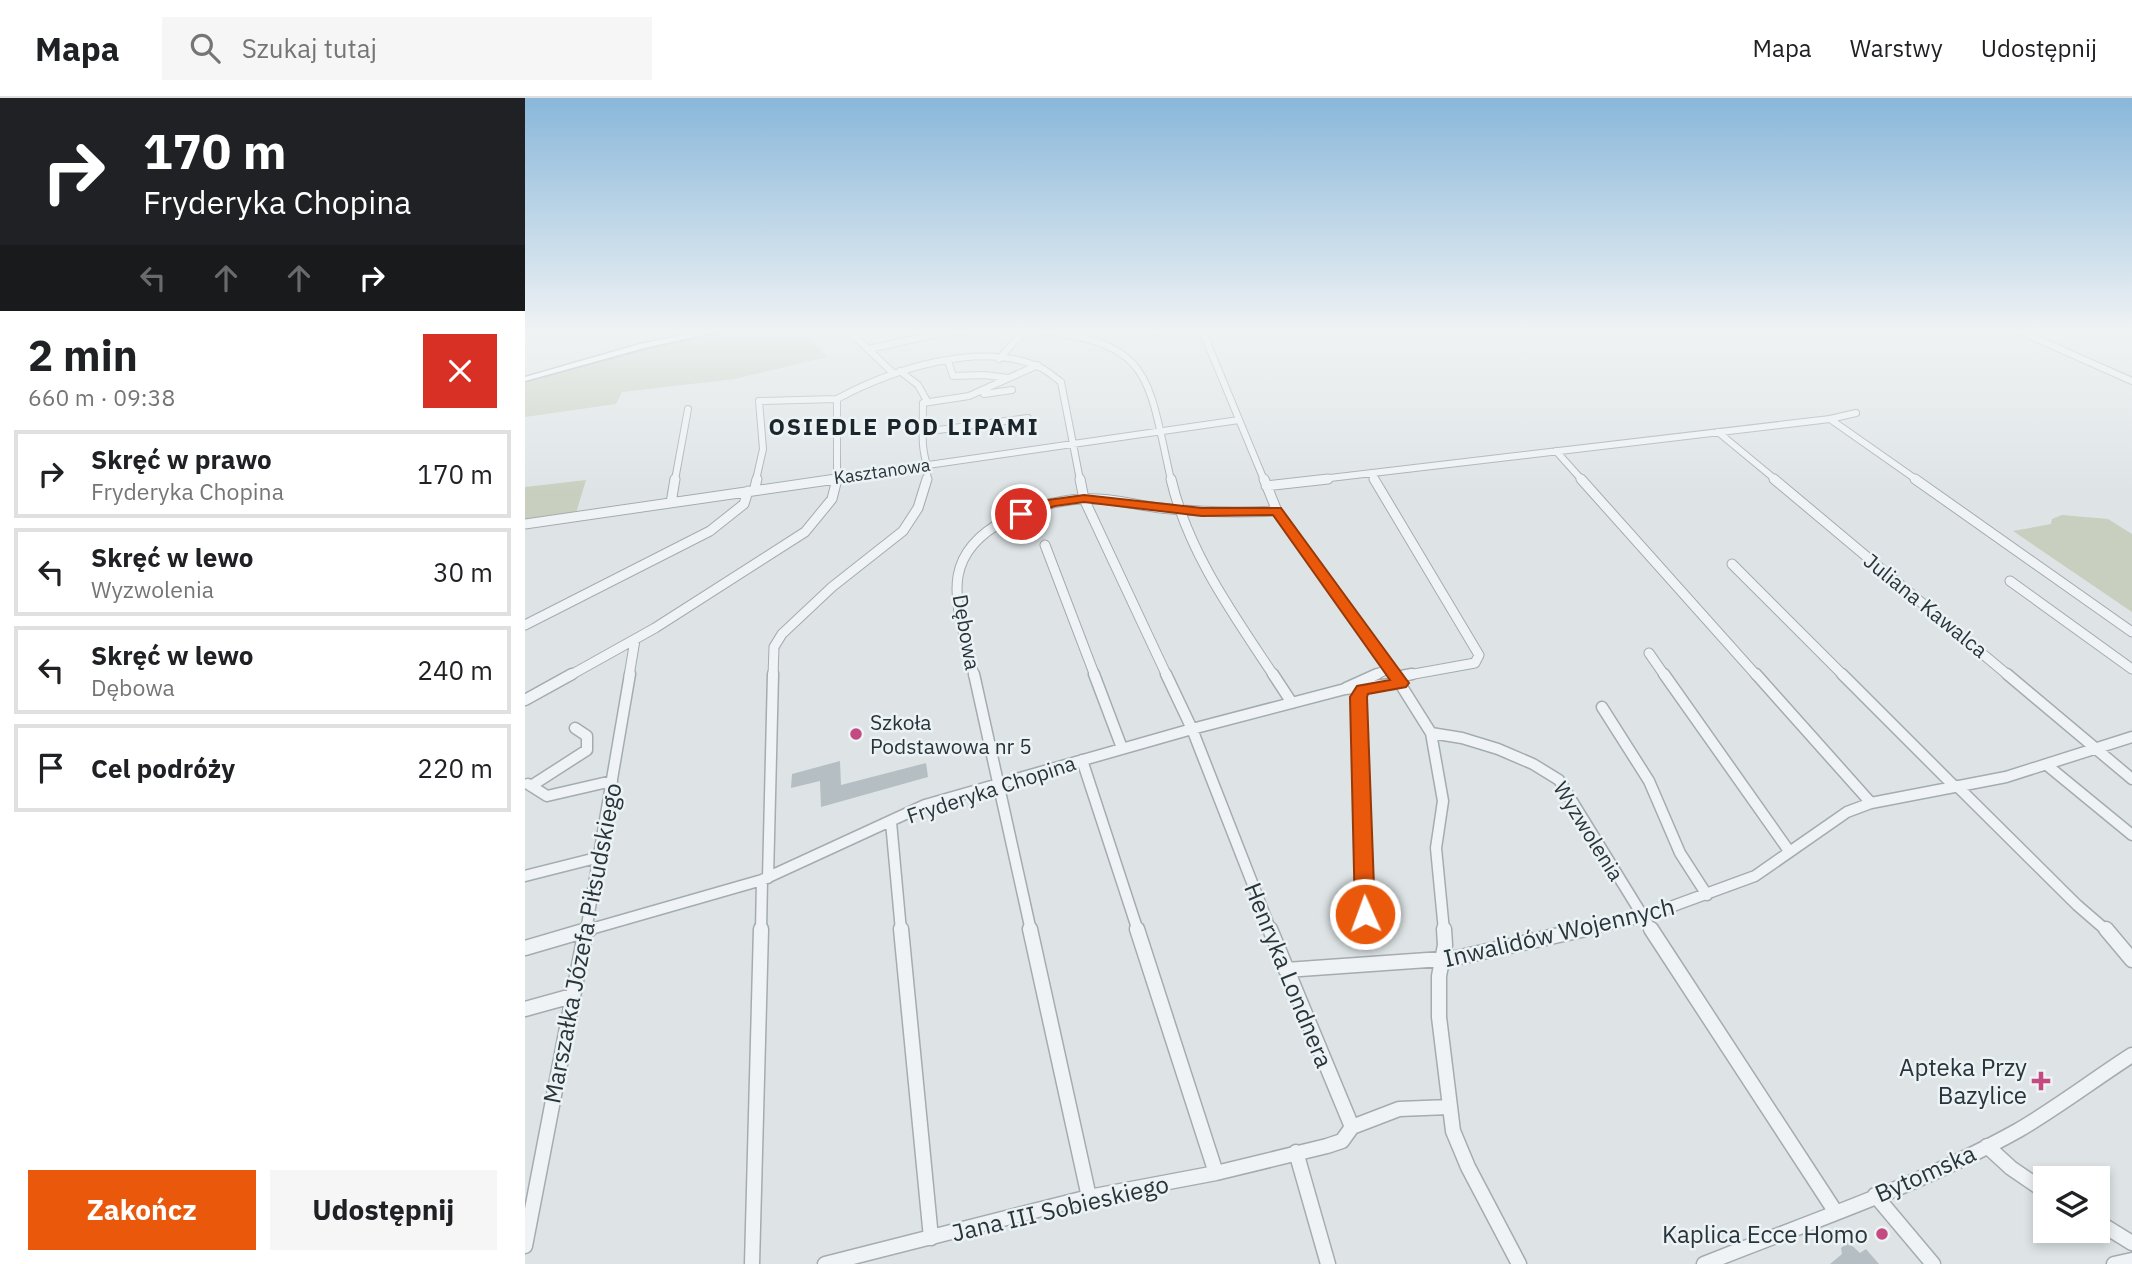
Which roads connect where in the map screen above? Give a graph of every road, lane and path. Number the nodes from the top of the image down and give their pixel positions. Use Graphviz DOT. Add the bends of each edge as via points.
graph roads {
  1 [pos="862,384"];
  2 [pos="916,384"];
  3 [pos="996,384"];
  4 [pos="1062,384"];
  5 [pos="1147,384"];
  6 [pos="1225,384"];
  7 [pos="1012,390"];
  8 [pos="969,396"];
  9 [pos="837,399"];
  10 [pos="923,403"];
  11 [pos="688,409"];
  12 [pos="1856,413"];
  13 [pos="1028,418"];
  14 [pos="1830,419"];
  15 [pos="1240,420"];
  16 [pos="1162,431"];
  17 [pos="923,432"];
  18 [pos="1719,432"];
  19 [pos="1074,444"];
  20 [pos="1556,451"];
  21 [pos="928,465"];
  22 [pos="1371,473"];
  23 [pos="839,478"];
  24 [pos="1266,486"];
  25 [pos="751,491"];
  26 [pos="1084,499"];
  27 [pos="671,503"];
  28 [pos="1180,510"];
  29 [pos="1277,511"];
  30 [pos="525,524"];
  31 [pos="1045,545"];
  32 [pos="1732,564"];
  33 [pos="2010,581"];
  34 [pos="525,625"];
  35 [pos="2132,632"];
  36 [pos="635,640"];
  37 [pos="1649,653"];
  38 [pos="2132,669"];
  39 [pos="1396,676"];
  40 [pos="1345,689"];
  41 [pos="1362,690"];
  42 [pos="525,700"];
  43 [pos="1291,703"];
  44 [pos="1602,708"];
  45 [pos="575,728"];
  46 [pos="1192,729"];
  47 [pos="1431,733"];
  48 [pos="2132,737"];
  49 [pos="1122,748"];
  50 [pos="2099,749"];
  51 [pos="1082,760"];
  52 [pos="2048,766"];
  53 [pos="2132,779"];
  54 [pos="612,781"];
  55 [pos="999,783"];
  56 [pos="528,784"];
  57 [pos="1956,786"];
  58 [pos="1871,803"];
  59 [pos="891,822"];
  60 [pos="2132,835"];
  61 [pos="1789,851"];
  62 [pos="600,857"];
  63 [pos="525,876"];
  64 [pos="765,879"];
  65 [pos="1707,895"];
  66 [pos="1365,914"];
  67 [pos="1643,917"];
  68 [pos="584,931"];
  69 [pos="525,948"];
  70 [pos="1442,960"];
  71 [pos="2132,960"];
  72 [pos="1286,971"];
  73 [pos="572,996"];
  74 [pos="525,1009"];
  75 [pos="2132,1055"];
  76 [pos="1448,1107"];
  77 [pos="1352,1127"];
  78 [pos="1987,1146"];
  79 [pos="1296,1153"];
  80 [pos="1216,1173"];
  81 [pos="2033,1183"];
  82 [pos="1875,1195"];
  83 [pos="1089,1197"];
  84 [pos="1836,1211"];
  85 [pos="527,1224"];
  86 [pos="2110,1229"];
  87 [pos="931,1238"];
  88 [pos="2132,1243"];
  89 [pos="525,1247"];
  90 [pos="2132,1260"];
  91 [pos="752,1264"];
  92 [pos="825,1264"];
  93 [pos="1328,1264"];
  94 [pos="1519,1264"];
  95 [pos="1704,1264"];
  96 [pos="1933,1264"];
  97 [pos="2114,1264"];
  1 -- 9 [label="street"];
  2 -- 10 [label="street" via="927,401"];
  3 -- 8 [label="street"];
  4 -- 19 [label="street, Henryka Londnera"];
  5 -- 16 [label="street"];
  6 -- 15 [label="street"];
  7 -- 8 [label="street"];
  8 -- 10 [label="street"];
  9 -- 23 [label="street"];
  9 -- 25 [label="street" via="759,401 763,449"];
  10 -- 17 [label="street"];
  11 -- 27 [label="street"];
  12 -- 14 [label="street"];
  13 -- 17 [label="street"];
  14 -- 18 [label="street"];
  14 -- 35 [label="street"];
  15 -- 16 [label="street, Kasztanowa"];
  15 -- 24 [label="street"];
  16 -- 19 [label="street, Kasztanowa"];
  16 -- 28 [label="street"];
  17 -- 21 [label="street"];
  18 -- 20 [label="street"];
  18 -- 50 [label="street, Juliana Kawalca"];
  19 -- 21 [label="street, Kasztanowa"];
  19 -- 26 [label="street, Henryka Londnera"];
  20 -- 22 [label="street"];
  20 -- 58 [label="street"];
  21 -- 23 [label="street, Kasztanowa"];
  21 -- 64 [label="street" via="924,500 903,531 802,614 774,647"];
  22 -- 24 [label="street"];
  22 -- 39 [label="street" via="1479,655 1475,663"];
  23 -- 25 [label="street, Kasztanowa"];
  23 -- 36 [label="street" via="825,514 805,532"];
  24 -- 29 [label="street"];
  25 -- 27 [label="street, Kasztanowa"];
  25 -- 34 [label="street" via="744,504 710,531"];
  26 -- 28 [label="street, Dębowa"];
  26 -- 46 [label="street, Henryka Londnera"];
  26 -- 55 [label="street, Dębowa" via="1038,506 1004,521 976,545 961,567 957,596"];
  27 -- 30 [label="street, Kasztanowa"];
  28 -- 29 [label="street, Dębowa"];
  28 -- 43 [label="street" via="1206,568"];
  29 -- 39 [label="street"];
  31 -- 49 [label="street"];
  32 -- 57 [label="street"];
  33 -- 38 [label="street"];
  36 -- 42 [label="street"];
  36 -- 54 [label="street, Marszałka Józefa Piłsudskiego"];
  37 -- 61 [label="street"];
  39 -- 40 [label="street, Fryderyka Chopina"];
  39 -- 41 [label="street, Fryderyka Chopina"];
  39 -- 47 [label="street"];
  40 -- 41 [label="street, Fryderyka Chopina"];
  40 -- 43 [label="street, Fryderyka Chopina"];
  41 -- 66 [label="street"];
  43 -- 46 [label="street, Fryderyka Chopina"];
  44 -- 65 [label="street" via="1649,782 1680,853"];
  45 -- 56 [label="street" via="590,739 587,750"];
  46 -- 49 [label="street, Fryderyka Chopina"];
  46 -- 72 [label="street, Henryka Londnera"];
  47 -- 67 [label="street, Wyzwolenia" via="1544,767 1559,780"];
  47 -- 70 [label="street" via="1443,801 1436,848 1445,945"];
  48 -- 50 [label="street, Inwalidów Wojennych"];
  49 -- 51 [label="street, Fryderyka Chopina"];
  50 -- 52 [label="street, Inwalidów Wojennych"];
  50 -- 53 [label="street, Juliana Kawalca"];
  51 -- 55 [label="street, Fryderyka Chopina"];
  51 -- 80 [label="street"];
  52 -- 57 [label="street, Inwalidów Wojennych"];
  52 -- 60 [label="street"];
  54 -- 56 [label="street" via="547,796"];
  54 -- 62 [label="street, Marszałka Józefa Piłsudskiego"];
  55 -- 59 [label="street, Fryderyka Chopina" via="925,805"];
  55 -- 83 [label="street, Dębowa"];
  57 -- 58 [label="street, Inwalidów Wojennych"];
  57 -- 71 [label="street" via="2103,926"];
  58 -- 61 [label="street, Inwalidów Wojennych" via="1847,812"];
  59 -- 64 [label="street, Fryderyka Chopina"];
  59 -- 87 [label="street"];
  61 -- 65 [label="street, Inwalidów Wojennych" via="1755,876"];
  62 -- 63 [label="street"];
  62 -- 68 [label="street, Marszałka Józefa Piłsudskiego"];
  64 -- 68 [label="street, Fryderyka Chopina"];
  64 -- 91 [label="street"];
  65 -- 67 [label="street, Inwalidów Wojennych"];
  67 -- 70 [label="street, Inwalidów Wojennych"];
  67 -- 84 [label="street, Wyzwolenia"];
  68 -- 69 [label="street, Fryderyka Chopina"];
  68 -- 73 [label="street, Marszałka Józefa Piłsudskiego"];
  70 -- 72 [label="street, Inwalidów Wojennych"];
  70 -- 76 [label="street" via="1439,1017"];
  72 -- 77 [label="street, Henryka Londnera"];
  73 -- 74 [label="street"];
  73 -- 85 [label="street, Marszałka Józefa Piłsudskiego"];
  75 -- 78 [label="street, Bytomska"];
  76 -- 77 [label="street" via="1391,1109"];
  76 -- 94 [label="street" via="1468,1167"];
  77 -- 79 [label="street, Jana III Sobieskiego" via="1342,1141"];
  78 -- 81 [label="street"];
  78 -- 82 [label="street, Bytomska"];
  79 -- 80 [label="street, Jana III Sobieskiego"];
  79 -- 93 [label="street"];
  80 -- 83 [label="street, Jana III Sobieskiego"];
  82 -- 84 [label="street, Bytomska"];
  82 -- 96 [label="street"];
  83 -- 87 [label="street, Jana III Sobieskiego"];
  84 -- 95 [label="street, Bytomska"];
  85 -- 89 [label="street, Marszałka Józefa Piłsudskiego"];
  86 -- 88 [label="street"];
  87 -- 92 [label="street, Jana III Sobieskiego"];
  90 -- 97 [label="street"];
}
